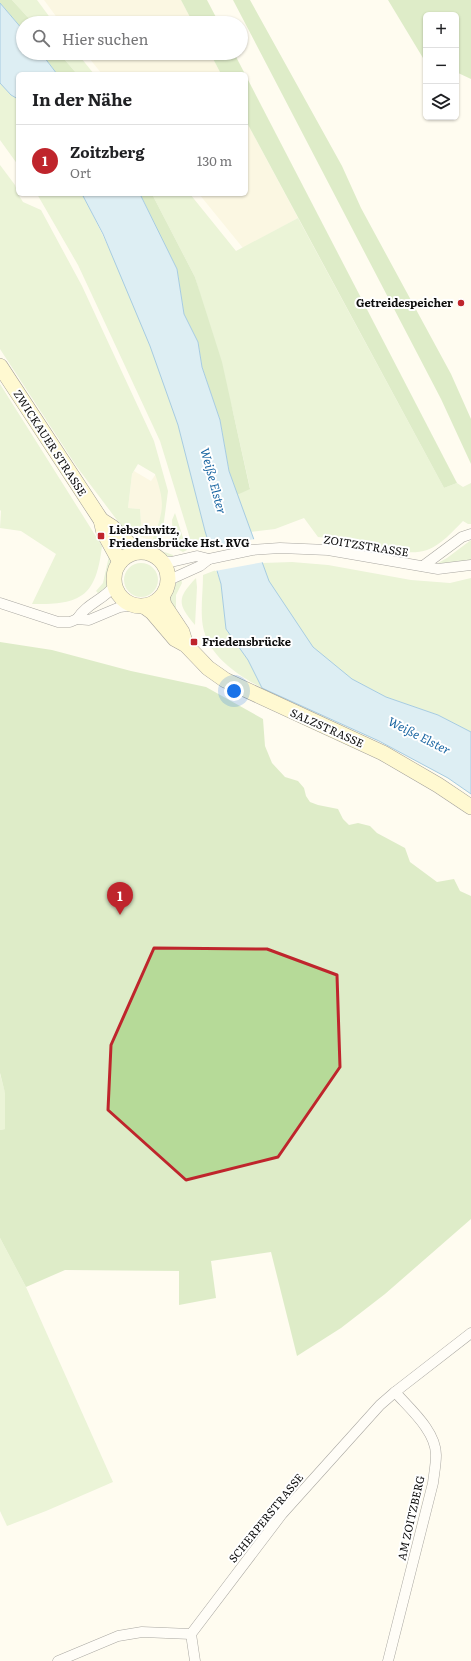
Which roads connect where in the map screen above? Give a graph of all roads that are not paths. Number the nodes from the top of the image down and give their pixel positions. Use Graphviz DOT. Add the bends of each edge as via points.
graph roads {
  1 [pos="0,366"];
  2 [pos="101,520"];
  3 [pos="471,534"];
  4 [pos="137,552"];
  5 [pos="209,559"];
  6 [pos="162,561"];
  7 [pos="120,562"];
  8 [pos="471,565"];
  9 [pos="423,566"];
  10 [pos="169,580"];
  11 [pos="114,586"];
  12 [pos="162,597"];
  13 [pos="0,603"];
  14 [pos="139,606"];
  15 [pos="77,619"];
  16 [pos="186,645"];
  17 [pos="471,807"];
  18 [pos="471,1333"];
  19 [pos="395,1392"];
  20 [pos="191,1634"];
  21 [pos="58,1661"];
  22 [pos="195,1661"];
  23 [pos="388,1661"];
  1 -- 2 [label="main road, ZWICKAUER STRASSE"];
  2 -- 4 [label="main road, ZWICKAUER STRASSE" via="112,527"];
  2 -- 7 [label="main road, ZWICKAUER STRASSE" via="104,533"];
  3 -- 9 [label="street" via="462,537"];
  4 -- 6 [label="main road" via="150,553"];
  4 -- 7 [label="main road"];
  5 -- 6 [label="street, ZOITZSTRASSE" via="197,556 171,562"];
  5 -- 9 [label="street, ZOITZSTRASSE" via="252,550 280,548 328,550"];
  5 -- 10 [label="street, ZOITZSTRASSE" via="200,566"];
  6 -- 10 [label="main road"];
  7 -- 11 [label="main road" via="115,572"];
  8 -- 9 [label="street, ZOITZSTRASSE" via="438,570"];
  10 -- 12 [label="main road"];
  11 -- 14 [label="main road" via="121,598"];
  11 -- 15 [label="street" via="110,592 83,610"];
  12 -- 14 [label="main road" via="153,604"];
  12 -- 16 [label="main road, SALZSTRASSE" via="164,605 182,632"];
  13 -- 15 [label="street" via="58,622"];
  14 -- 15 [label="street" via="120,607 89,620"];
  14 -- 16 [label="main road, SALZSTRASSE" via="152,612 175,639"];
  16 -- 17 [label="main road, SALZSTRASSE" via="208,668 225,680 383,753"];
  18 -- 19 [label="street, SCHERPERSTRASSE"];
  19 -- 20 [label="street, SCHERPERSTRASSE" via="380,1405 282,1514"];
  19 -- 23 [label="street, AM ZOITZBERG" via="422,1422 433,1440 436,1455 433,1483"];
  20 -- 21 [label="street" via="142,1632 118,1636"];
  20 -- 22 [label="street"];
}
